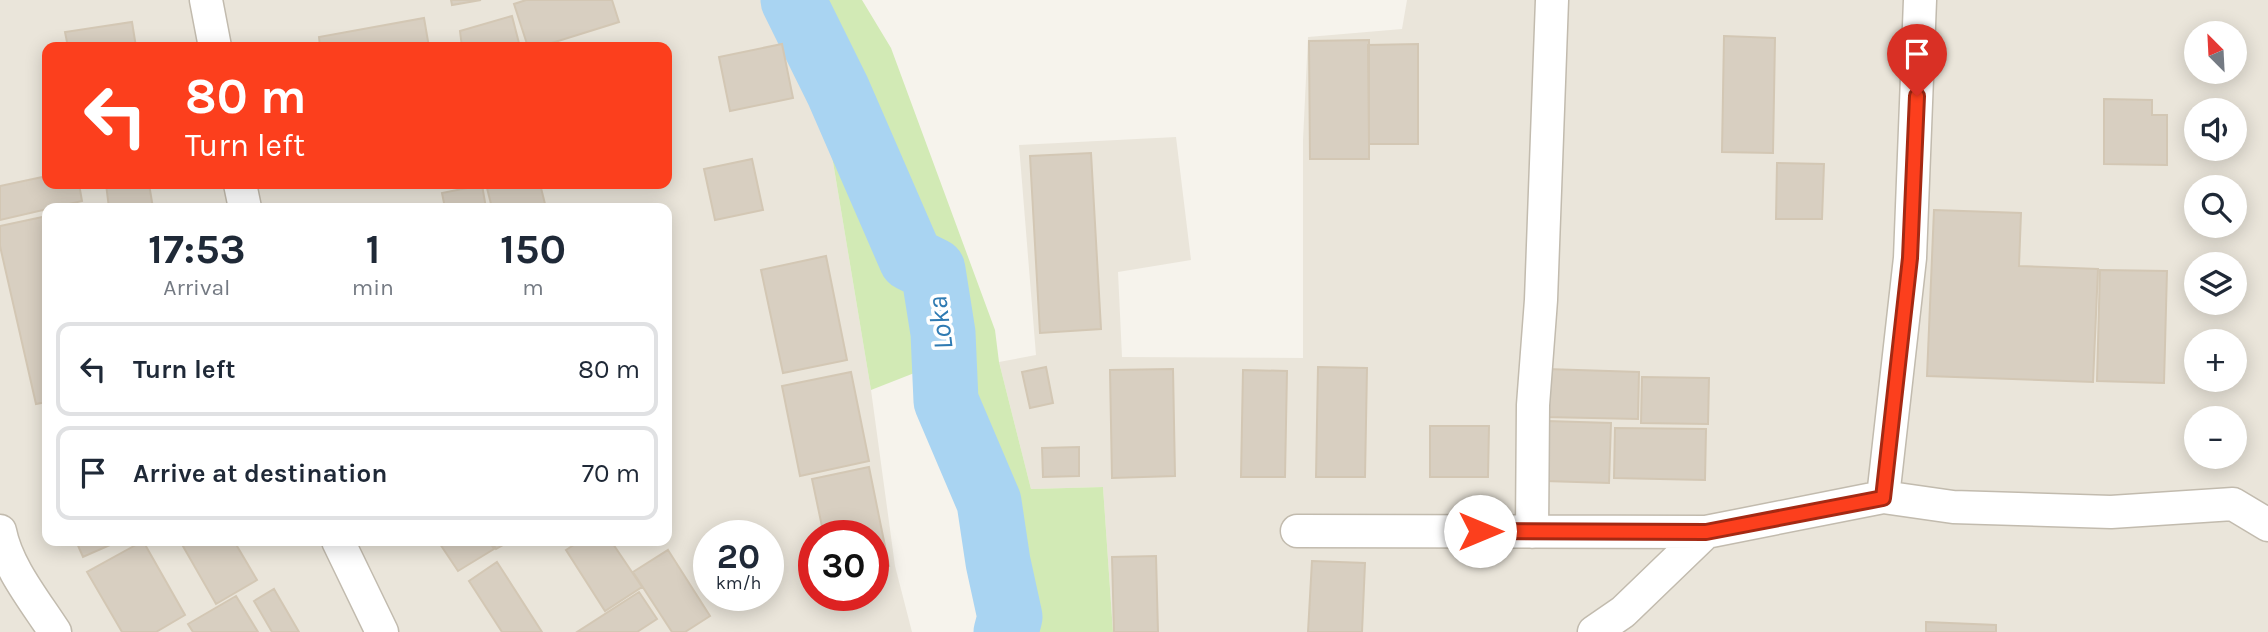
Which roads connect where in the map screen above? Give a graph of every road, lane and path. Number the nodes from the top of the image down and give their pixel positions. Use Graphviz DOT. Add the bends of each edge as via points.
graph roads {
  1 [pos="206,0"];
  2 [pos="1552,0"];
  3 [pos="1920,0"];
  4 [pos="214,42"];
  5 [pos="1883,498"];
  6 [pos="2268,525"];
  7 [pos="1297,531"];
  8 [pos="1532,531"];
  9 [pos="1706,532"];
  10 [pos="1,537"];
  11 [pos="340,546"];
  12 [pos="55,632"];
  13 [pos="382,632"];
  14 [pos="1594,632"];
  1 -- 4 [label="street"];
  2 -- 8 [label="street" via="1533,405"];
  3 -- 5 [label="street" via="1910,258"];
  5 -- 6 [label="street" via="1953,507 2111,512 2233,505"];
  5 -- 9 [label="street"];
  7 -- 8 [label="street"];
  8 -- 9 [label="street"];
  9 -- 14 [label="street" via="1623,612"];
  10 -- 12 [label="street"];
  11 -- 13 [label="street"];
}
